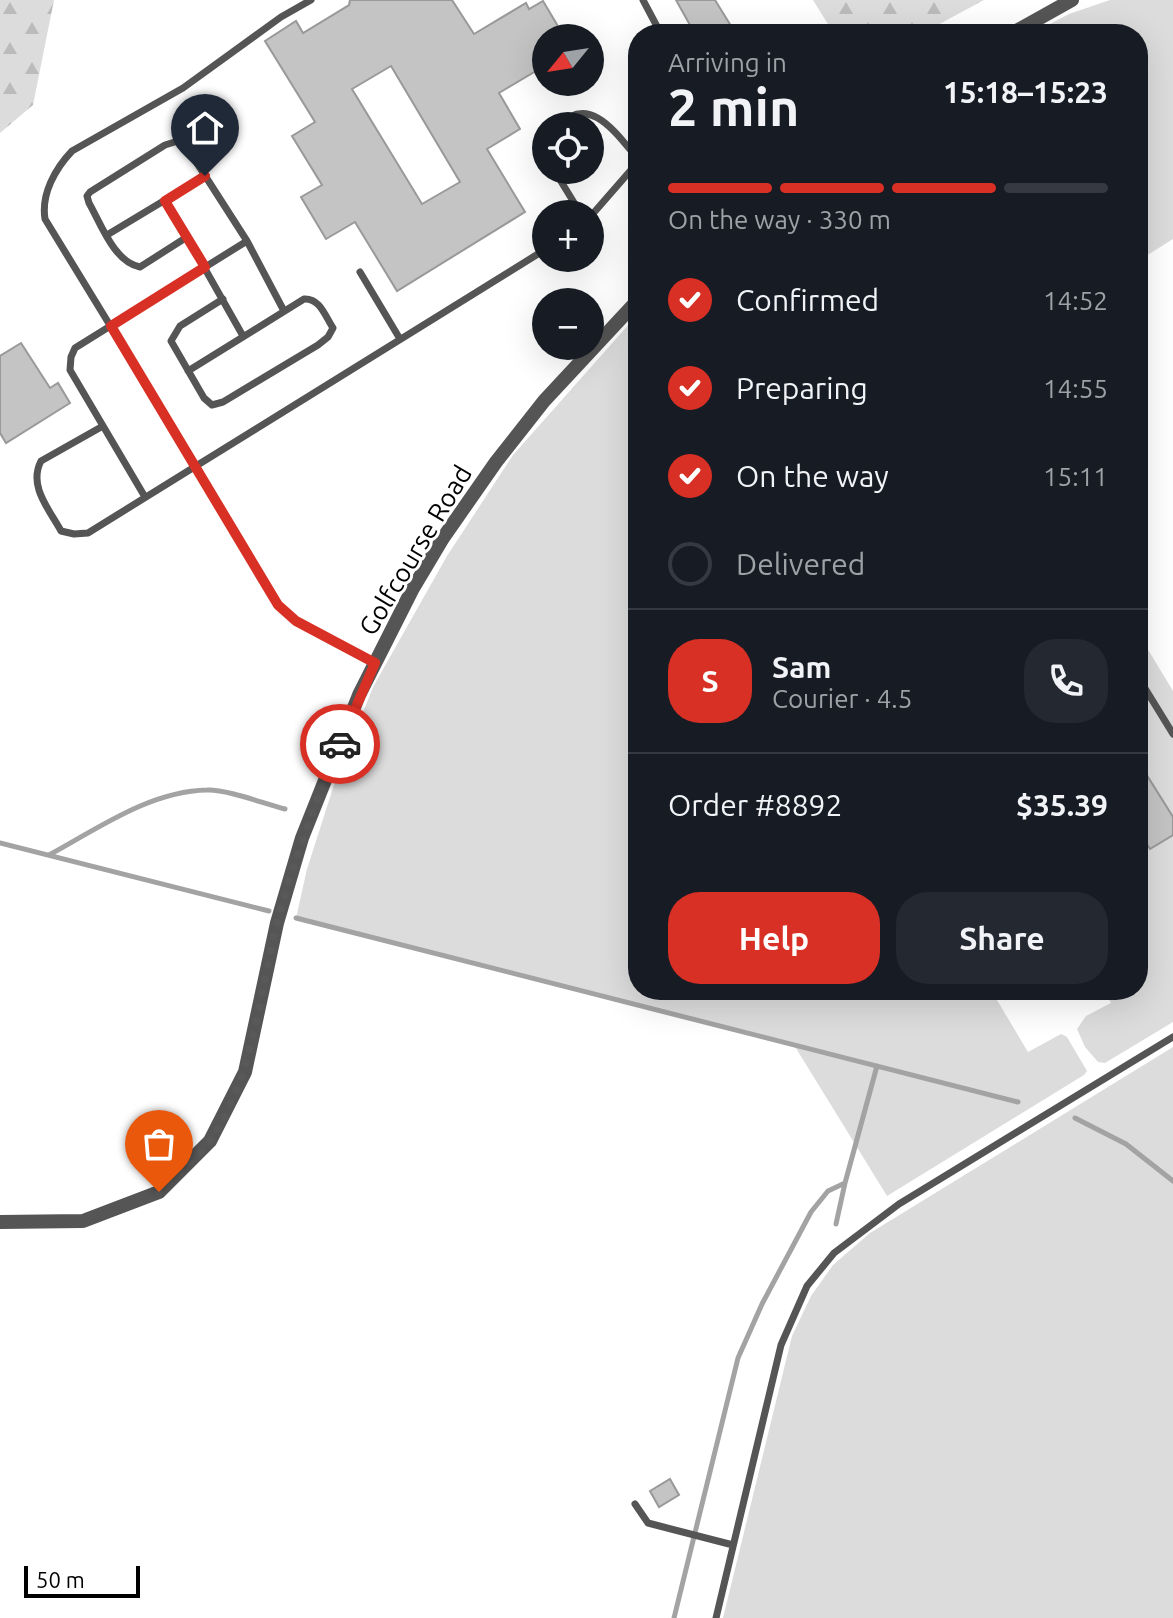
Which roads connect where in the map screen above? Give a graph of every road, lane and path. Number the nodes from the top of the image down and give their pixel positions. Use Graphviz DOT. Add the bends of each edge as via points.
graph roads {
  1 [pos="311,0"];
  2 [pos="643,0"];
  3 [pos="1072,0"];
  4 [pos="656,24"];
  5 [pos="1029,24"];
  6 [pos="604,123"];
  7 [pos="628,148"];
  8 [pos="628,173"];
  9 [pos="205,176"];
  10 [pos="165,201"];
  11 [pos="604,201"];
  12 [pos="107,235"];
  13 [pos="187,237"];
  14 [pos="247,241"];
  15 [pos="532,258"];
  16 [pos="205,267"];
  17 [pos="360,272"];
  18 [pos="223,299"];
  19 [pos="284,311"];
  20 [pos="628,311"];
  21 [pos="111,326"];
  22 [pos="243,336"];
  23 [pos="400,339"];
  24 [pos="188,371"];
  25 [pos="103,426"];
  26 [pos="196,466"];
  27 [pos="145,497"];
  28 [pos="375,663"];
  29 [pos="1148,693"];
  30 [pos="1173,734"];
  31 [pos="1173,1037"];
  32 [pos="0,1222"];
  33 [pos="635,1504"];
  34 [pos="733,1545"];
  35 [pos="716,1618"];
  1 -- 21 [label="lane" via="183,88 72,151 58,166 43,205 45,219"];
  2 -- 4 [label="lane"];
  3 -- 5 [label="street"];
  6 -- 7 [label="lane"];
  8 -- 11 [label="lane"];
  9 -- 10 [label="lane"];
  9 -- 12 [label="lane" via="186,146 178,141 165,145 87,196"];
  9 -- 14 [label="lane"];
  10 -- 12 [label="lane"];
  10 -- 13 [label="lane"];
  12 -- 13 [label="lane" via="121,258 140,267"];
  13 -- 16 [label="lane"];
  14 -- 16 [label="lane"];
  14 -- 19 [label="lane"];
  15 -- 23 [label="lane"];
  16 -- 18 [label="lane"];
  16 -- 21 [label="lane"];
  17 -- 23 [label="lane"];
  18 -- 22 [label="lane"];
  18 -- 24 [label="lane" via="173,335 171,341"];
  19 -- 22 [label="lane"];
  19 -- 24 [label="lane" via="312,299 333,328 318,345 223,402 212,405 204,398"];
  20 -- 28 [label="street, Golfcourse Road" via="496,462 443,538"];
  21 -- 25 [label="lane" via="75,348 71,357 70,370"];
  21 -- 26 [label="lane"];
  22 -- 24 [label="lane"];
  23 -- 26 [label="lane"];
  25 -- 27 [label="lane"];
  25 -- 27 [label="lane" via="41,461 36,472 35,484 61,531 88,533"];
  26 -- 27 [label="lane"];
  26 -- 28 [label="lane" via="285,613"];
  28 -- 32 [label="street, Golfcourse Road" via="302,838 277,923 245,1072 210,1141 159,1192 83,1221"];
  29 -- 30 [label="lane"];
  31 -- 34 [label="lane" via="899,1204 834,1253 807,1286 781,1345"];
  33 -- 34 [label="lane" via="648,1523"];
  34 -- 35 [label="lane"];
}
